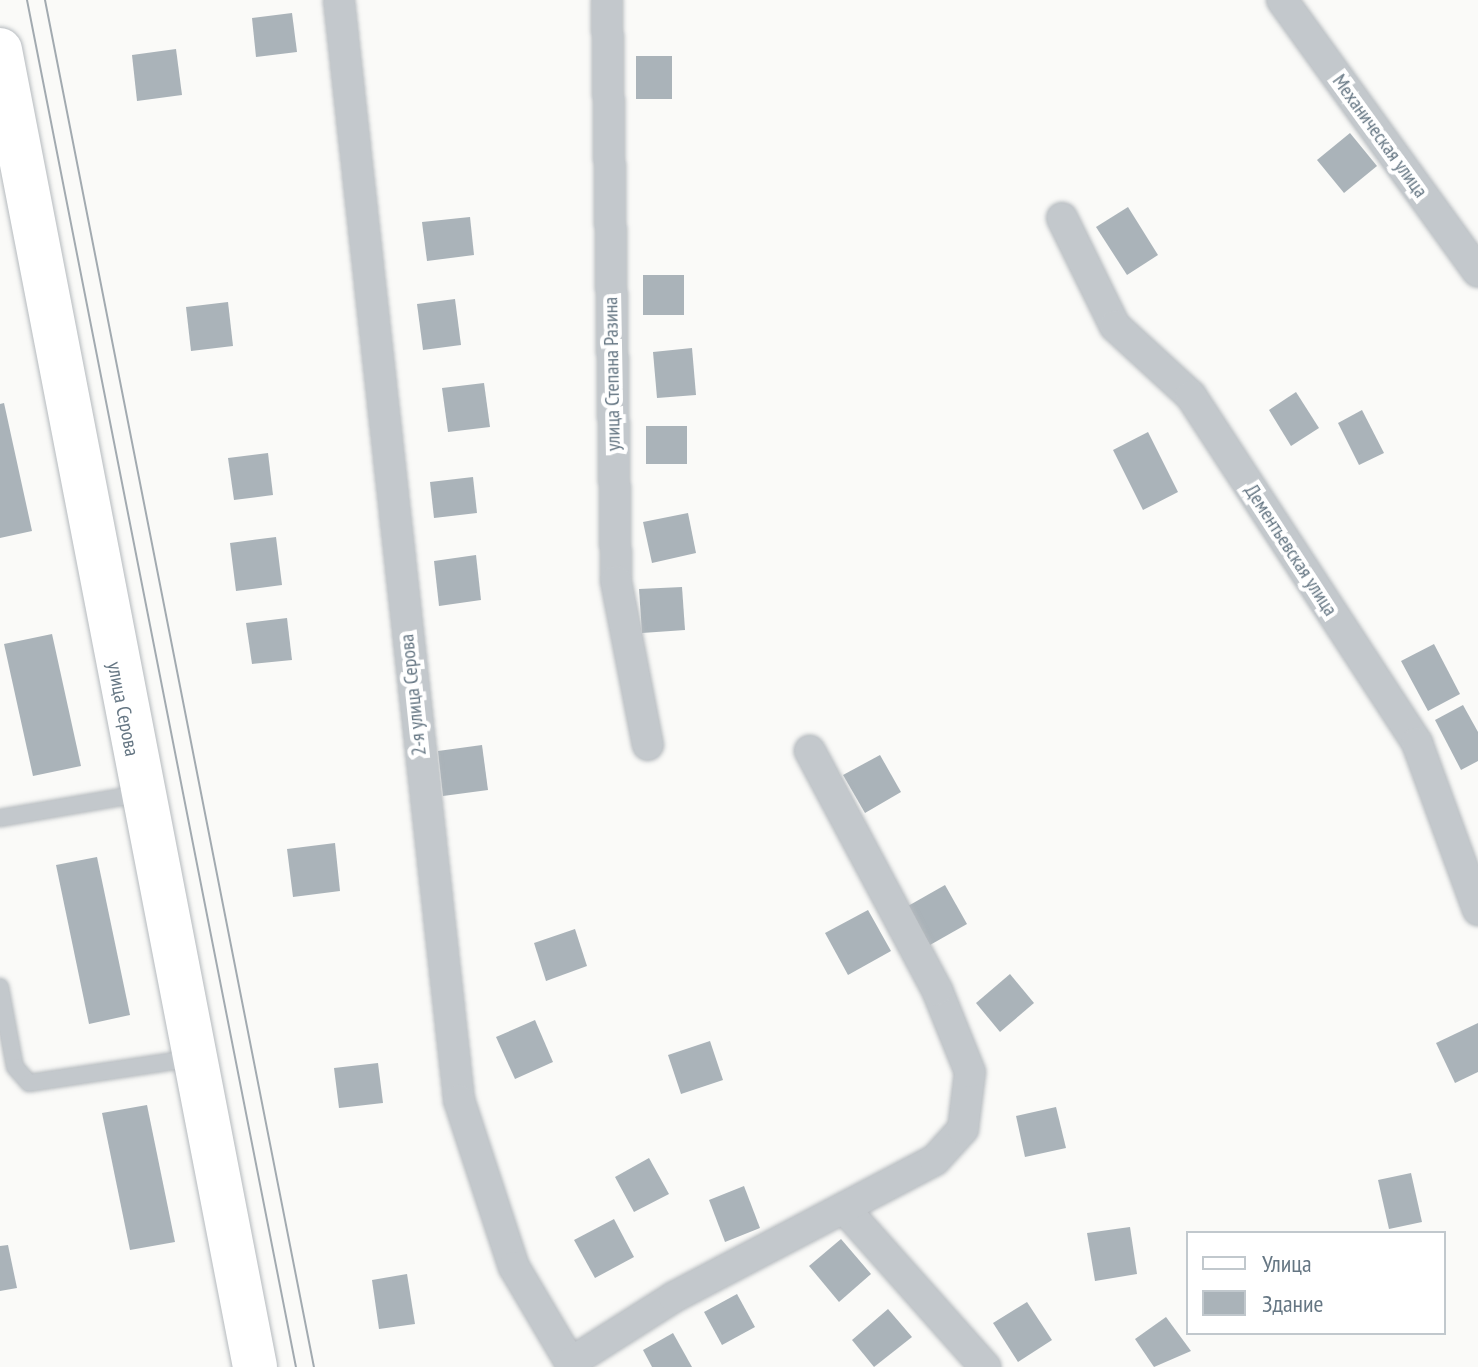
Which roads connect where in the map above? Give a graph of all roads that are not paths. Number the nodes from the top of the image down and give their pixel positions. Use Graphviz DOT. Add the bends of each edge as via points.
graph roads {
  1 [pos="339,0"];
  2 [pos="607,0"];
  3 [pos="1282,0"];
  4 [pos="0,50"];
  5 [pos="4,96"];
  6 [pos="1062,218"];
  7 [pos="1478,272"];
  8 [pos="648,745"];
  9 [pos="810,751"];
  10 [pos="139,794"];
  11 [pos="0,818"];
  12 [pos="1478,910"];
  13 [pos="0,987"];
  14 [pos="195,1058"];
  15 [pos="844,1208"];
  16 [pos="572,1365"];
  17 [pos="255,1367"];
  18 [pos="985,1367"];
  1 -- 16 [label="street, 2-я улица Серова" via="459,1100 498,1231"];
  2 -- 8 [label="street, улица Степана Разина" via="616,581"];
  3 -- 7 [label="street, Механическая улица"];
  4 -- 5 [label="main road, улица Серова"];
  5 -- 10 [label="main road, улица Серова"];
  6 -- 12 [label="street, Дементьевская улица" via="1115,326 1191,396 1417,743"];
  9 -- 15 [label="street" via="920,954 972,1091 951,1146"];
  10 -- 11 [label="lane"];
  10 -- 14 [label="main road, улица Серова"];
  13 -- 14 [label="lane" via="15,1067 29,1083"];
  14 -- 17 [label="main road, улица Серова"];
  15 -- 16 [label="street" via="674,1297"];
  15 -- 18 [label="street"];
}
